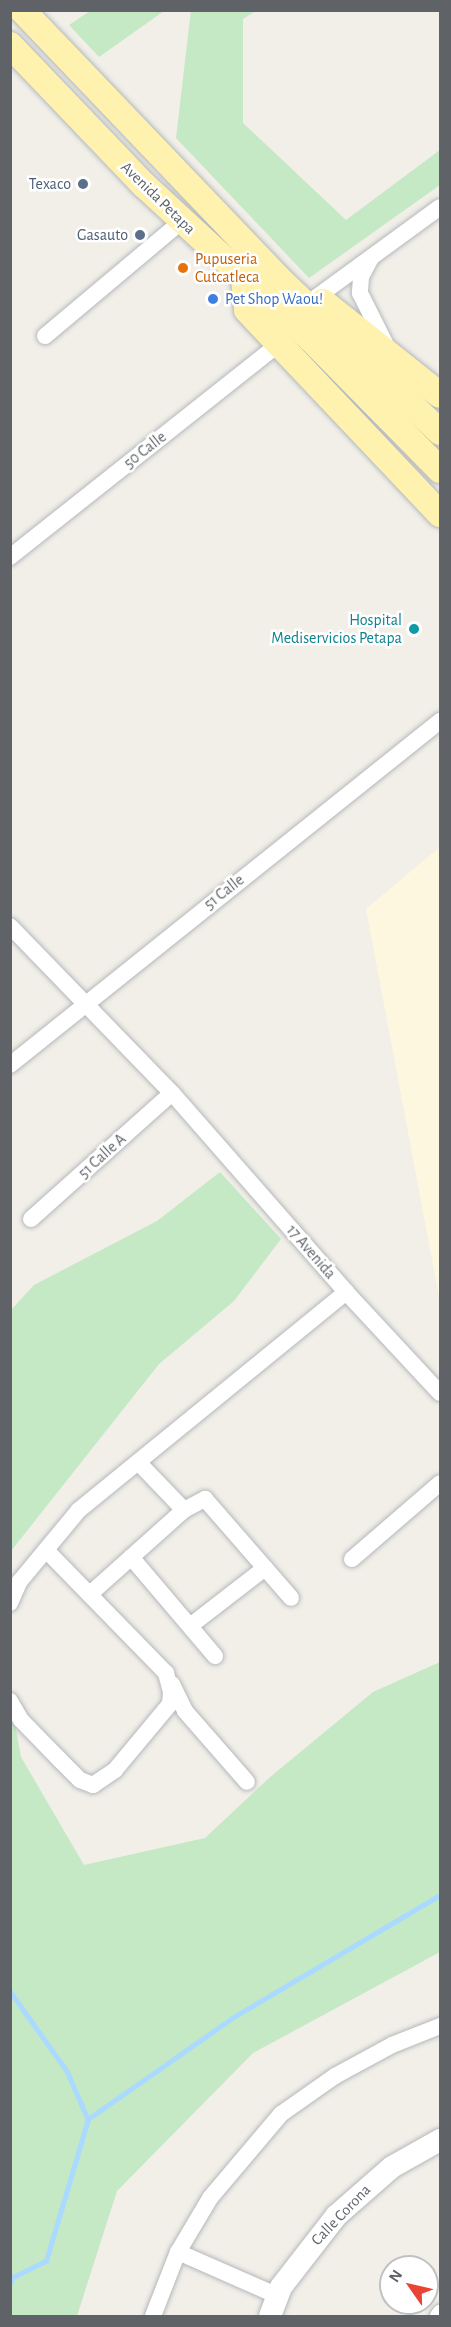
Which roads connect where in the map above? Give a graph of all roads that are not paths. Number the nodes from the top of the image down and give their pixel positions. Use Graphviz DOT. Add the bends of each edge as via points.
graph roads {
  1 [pos="22,10"];
  2 [pos="10,45"];
  3 [pos="441,207"];
  4 [pos="182,221"];
  5 [pos="374,252"];
  6 [pos="244,279"];
  7 [pos="284,284"];
  8 [pos="314,299"];
  9 [pos="45,336"];
  10 [pos="280,343"];
  11 [pos="392,353"];
  12 [pos="441,395"];
  13 [pos="441,414"];
  14 [pos="441,432"];
  15 [pos="441,470"];
  16 [pos="441,493"];
  17 [pos="441,514"];
  18 [pos="10,557"];
  19 [pos="441,721"];
  20 [pos="10,926"];
  21 [pos="82,1004"];
  22 [pos="10,1065"];
  23 [pos="172,1093"];
  24 [pos="31,1219"];
  25 [pos="346,1293"];
  26 [pos="441,1393"];
  27 [pos="138,1462"];
  28 [pos="441,1483"];
  29 [pos="184,1510"];
  30 [pos="46,1550"];
  31 [pos="131,1557"];
  32 [pos="352,1559"];
  33 [pos="265,1568"];
  34 [pos="90,1594"];
  35 [pos="291,1598"];
  36 [pos="10,1603"];
  37 [pos="190,1626"];
  38 [pos="215,1656"];
  39 [pos="170,1681"];
  40 [pos="10,1701"];
  41 [pos="247,1782"];
  42 [pos="441,2026"];
  43 [pos="441,2140"];
  44 [pos="178,2252"];
  45 [pos="274,2306"];
  46 [pos="441,2313"];
  47 [pos="153,2316"];
  48 [pos="438,2316"];
  1 -- 7 [label="main road, Avenida Petapa"];
  2 -- 4 [label="main road, Avenida Petapa"];
  3 -- 5 [label="street"];
  4 -- 6 [label="main road, Avenida Petapa"];
  4 -- 9 [label="street"];
  5 -- 8 [label="street"];
  5 -- 11 [label="street" via="361,276 360,293 374,327"];
  6 -- 10 [label="main road" via="247,310"];
  6 -- 15 [label="main road, Avenida Petapa" via="311,339"];
  6 -- 16 [label="main road" via="300,349"];
  7 -- 8 [label="main road" via="297,287"];
  7 -- 14 [label="main road, Avenida Petapa"];
  8 -- 11 [label="main road"];
  8 -- 13 [label="main road"];
  10 -- 17 [label="main road"];
  10 -- 18 [label="street, 50 Calle"];
  11 -- 12 [label="main road"];
  19 -- 21 [label="street, 51 Calle"];
  20 -- 21 [label="street, 17 Avenida"];
  21 -- 22 [label="street, 51 Calle"];
  21 -- 23 [label="street, 17 Avenida"];
  23 -- 24 [label="street, 51 Calle A"];
  23 -- 25 [label="street, 17 Avenida"];
  25 -- 26 [label="street"];
  25 -- 27 [label="street, 17 Avenida"];
  27 -- 29 [label="street"];
  27 -- 30 [label="street, 17 Avenida" via="79,1510"];
  28 -- 32 [label="street"];
  29 -- 31 [label="street"];
  29 -- 33 [label="street" via="205,1500"];
  30 -- 34 [label="street"];
  30 -- 36 [label="street, 17 Avenida" via="20,1581"];
  31 -- 34 [label="street"];
  31 -- 37 [label="street"];
  33 -- 35 [label="street"];
  33 -- 37 [label="street"];
  34 -- 39 [label="street"];
  37 -- 38 [label="street"];
  39 -- 40 [label="street" via="170,1704 163,1717 115,1770 93,1785 80,1779 60,1760 21,1720"];
  39 -- 41 [label="street" via="179,1691 185,1711"];
  42 -- 44 [label="street" via="392,2045 335,2076 281,2114 210,2198"];
  43 -- 45 [label="street, Calle Corona" via="392,2167 357,2194 317,2238"];
  44 -- 45 [label="street"];
  44 -- 47 [label="street"];
  46 -- 48 [label="street"];
}
